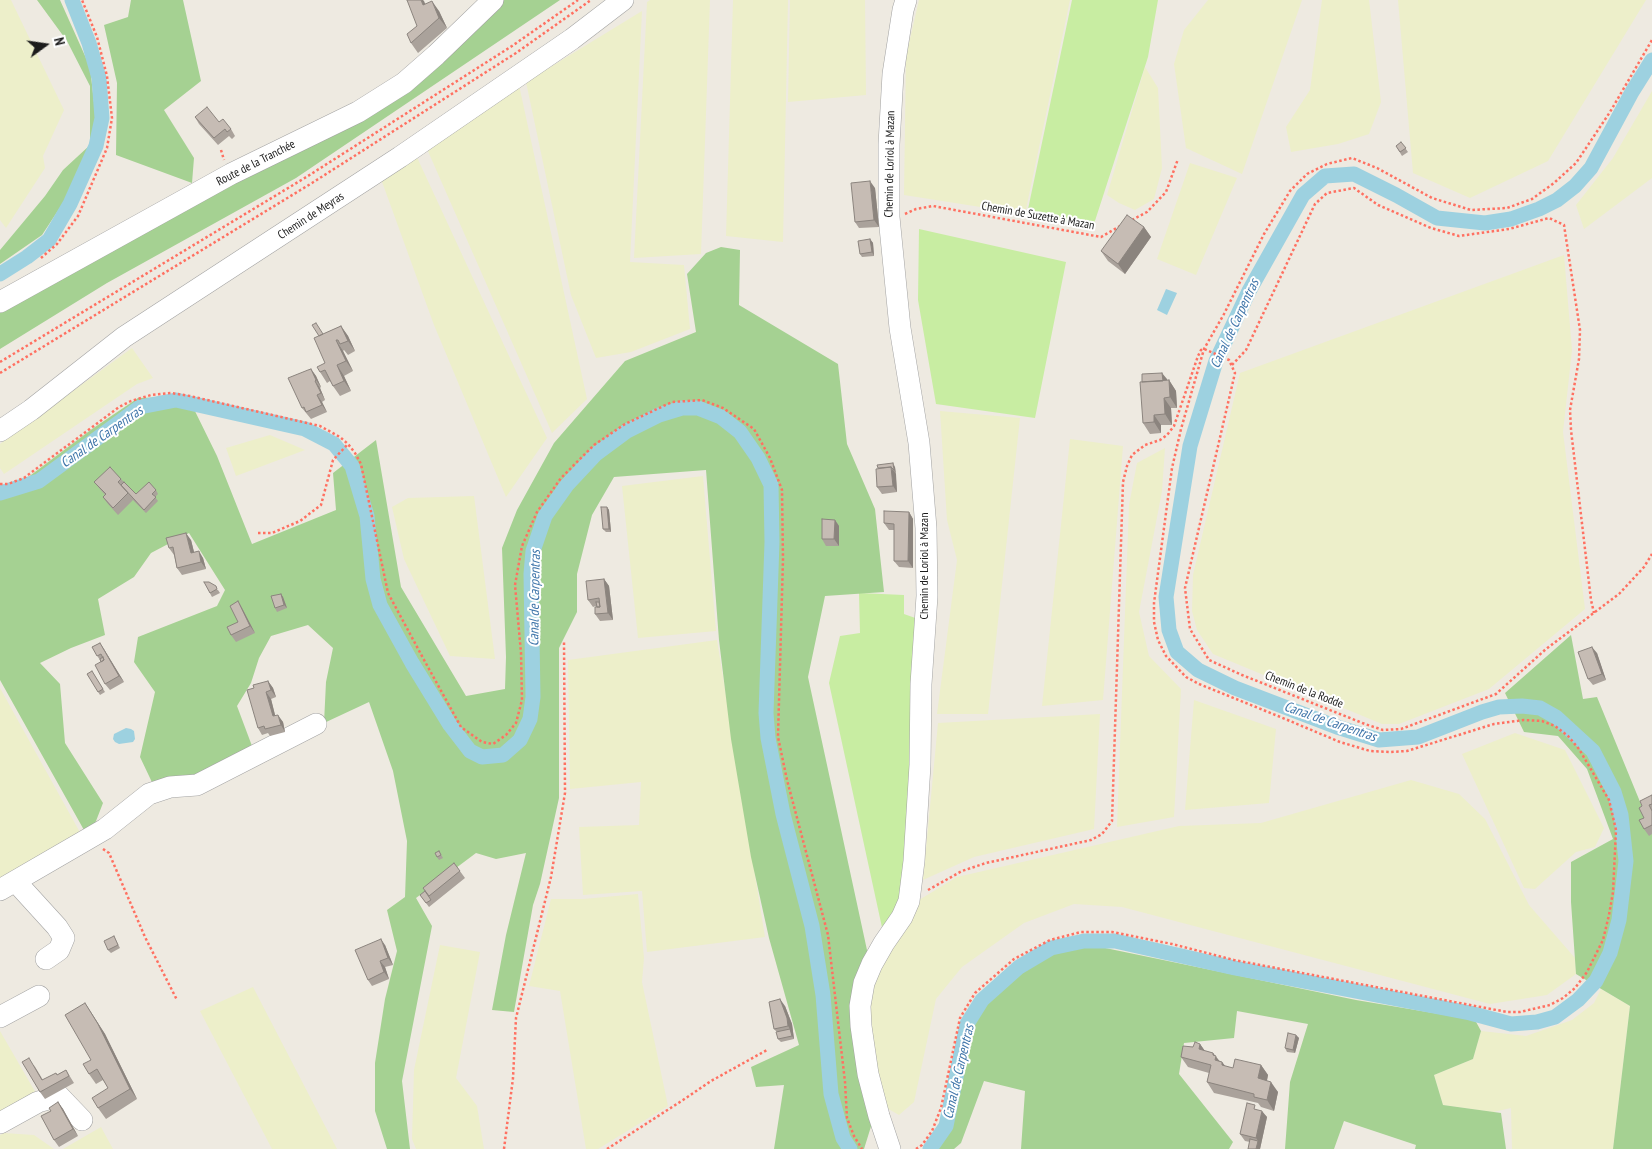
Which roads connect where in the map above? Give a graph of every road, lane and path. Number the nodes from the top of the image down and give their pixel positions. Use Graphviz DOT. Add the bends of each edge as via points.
graph roads {
  1 [pos="82,0"];
  2 [pos="494,0"];
  3 [pos="578,0"];
  4 [pos="591,0"];
  5 [pos="623,0"];
  6 [pos="906,0"];
  7 [pos="1652,40"];
  8 [pos="1178,159"];
  9 [pos="889,216"];
  10 [pos="1132,220"];
  11 [pos="1124,224"];
  12 [pos="39,260"];
  13 [pos="0,302"];
  14 [pos="1204,349"];
  15 [pos="0,362"];
  16 [pos="1232,365"];
  17 [pos="0,373"];
  18 [pos="0,432"];
  19 [pos="348,445"];
  20 [pos="0,484"];
  21 [pos="258,533"];
  22 [pos="1652,554"];
  23 [pos="1594,612"];
  24 [pos="564,642"];
  25 [pos="316,724"];
  26 [pos="86,840"];
  27 [pos="8,886"];
  28 [pos="909,901"];
  29 [pos="46,959"];
  30 [pos="39,996"];
  31 [pos="177,1000"];
  32 [pos="0,1017"];
  33 [pos="767,1050"];
  34 [pos="82,1120"];
  35 [pos="0,1123"];
  36 [pos="504,1149"];
  37 [pos="607,1149"];
  38 [pos="862,1149"];
  39 [pos="890,1149"];
  40 [pos="916,1149"];
  1 -- 12 [label="path" via="97,37 107,76 112,118 107,148 78,216 57,244"];
  2 -- 13 [label="street, Route de la Tranchée" via="404,83 366,107 231,174"];
  3 -- 15 [label="path" via="316,171"];
  4 -- 17 [label="path" via="516,53 312,183"];
  5 -- 18 [label="street, Chemin de Meyras" via="572,39 400,157 124,337"];
  6 -- 9 [label="street, Chemin de Loriol à Mazan" via="893,74"];
  7 -- 14 [label="path" via="1602,126 1576,163 1532,199 1507,208 1471,210 1432,198 1352,158 1327,164 1307,174 1290,191 1264,234"];
  8 -- 10 [label="path" via="1166,192 1147,212"];
  9 -- 11 [label="path, Chemin de Suzette à Mazan" via="933,206 1101,237"];
  9 -- 28 [label="street, Chemin de Loriol à Mazan" via="900,328 919,443 926,528 927,596 920,684 920,765"];
  14 -- 16 [label="path" via="1224,357"];
  14 -- 28 [label="path" via="1198,356 1174,426 1160,440 1144,445 1132,455 1127,466 1112,821 1102,834 1091,840 962,871"];
  14 -- 40 [label="path" via="1172,468 1160,556 1154,622 1166,656 1186,677 1199,684 1340,742 1370,751 1407,751 1494,724 1524,720 1555,726 1579,749 1598,780 1608,800 1616,830 1613,892 1603,940 1587,972 1563,998 1536,1009 1507,1012 1234,960 1112,932 1081,932 1050,940 1014,959 975,993 960,1018 942,1108 932,1131"];
  16 -- 23 [label="path, Chemin de la Rodde" via="1235,373 1185,588 1190,629 1209,660 1365,724 1383,730 1401,729 1496,694"];
  16 -- 23 [label="path" via="1246,350 1316,204 1327,193 1354,188 1378,205 1431,228 1459,236 1509,229 1549,218 1564,225 1580,330 1580,359 1570,410 1571,430"];
  19 -- 20 [label="path" via="320,426 190,396 171,393 150,395 119,407 24,478"];
  19 -- 21 [label="path" via="334,460 322,506 300,522 272,533"];
  19 -- 38 [label="path" via="361,464 366,482 388,593 461,727 482,742 493,744 516,724 522,700 522,653 514,585 522,546 537,512 561,478 594,445 625,424 672,402 702,400 723,408 754,429 782,490 778,737 828,935 848,1118"];
  22 -- 23 [label="path, Chemin de la Rodde" via="1619,594"];
  24 -- 36 [label="path" via="564,793 551,876 516,1018"];
  25 -- 26 [label="street" via="197,785 170,787 149,794"];
  26 -- 27 [label="street"];
  26 -- 31 [label="path" via="109,853 145,937"];
  27 -- 29 [label="street" via="57,927 64,938 59,950"];
  28 -- 39 [label="street, Chemin de Loriol à Mazan" via="872,964 860,1006 868,1074"];
  30 -- 32 [label="street"];
  33 -- 37 [label="path" via="711,1081"];
  34 -- 35 [label="street" via="59,1096 38,1102"];
}
